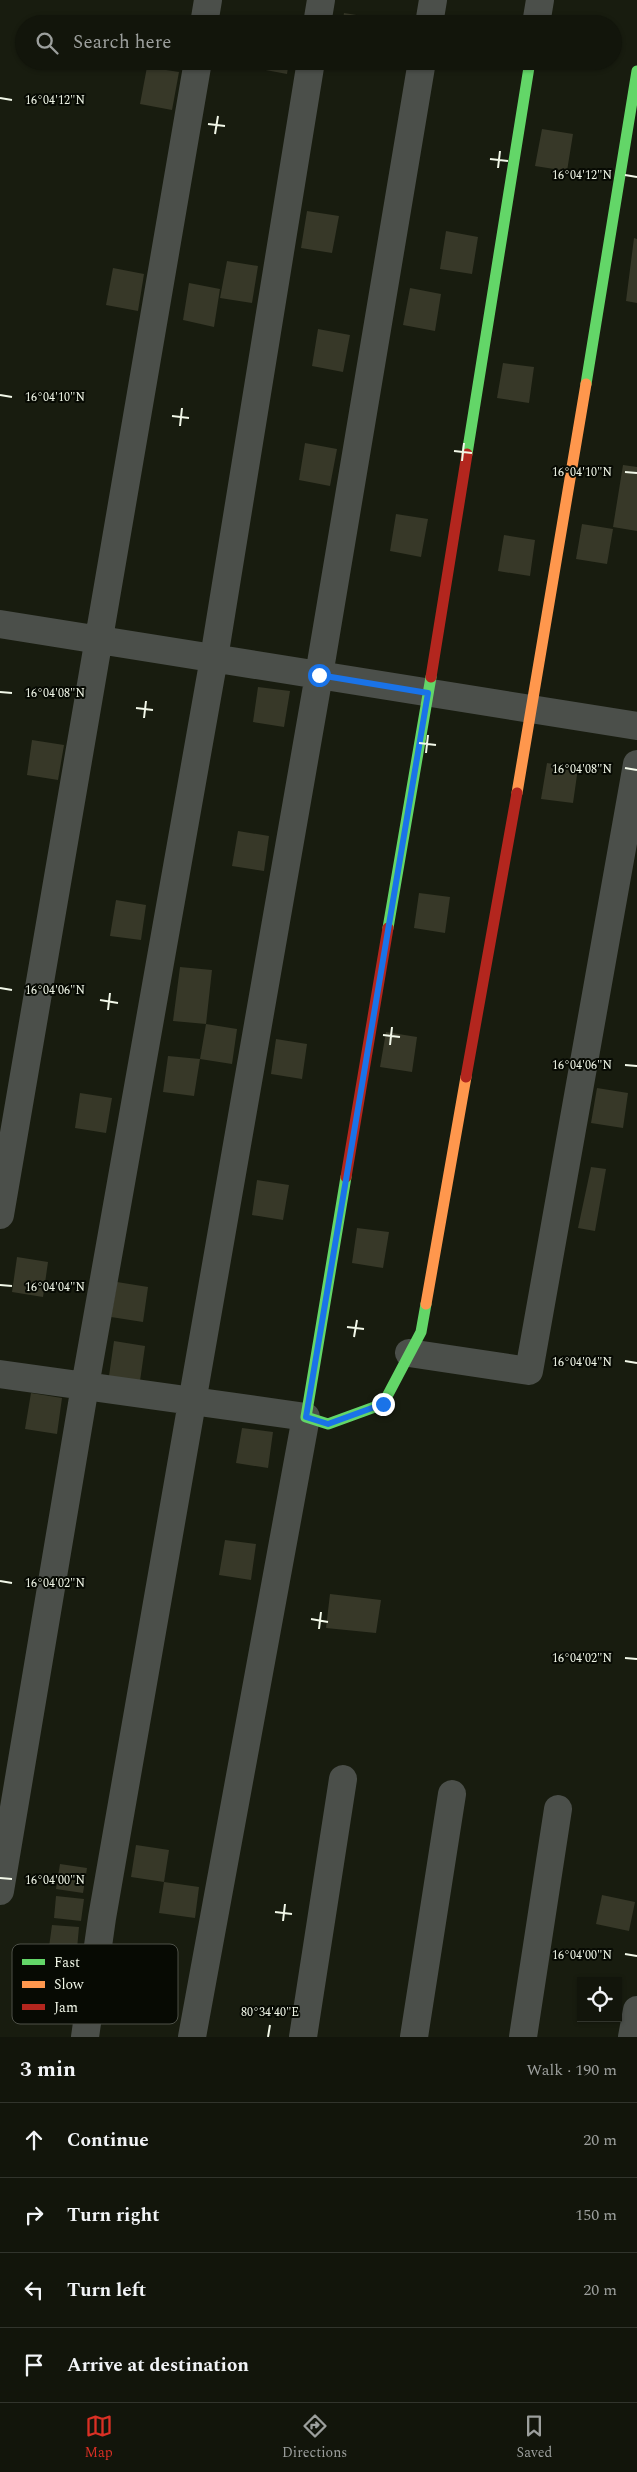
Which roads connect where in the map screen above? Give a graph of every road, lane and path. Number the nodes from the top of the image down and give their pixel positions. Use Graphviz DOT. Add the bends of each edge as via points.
graph roads {
  1 [pos="208,0"];
  2 [pos="321,0"];
  3 [pos="433,0"];
  4 [pos="540,0"];
  5 [pos="206,15"];
  6 [pos="318,15"];
  7 [pos="430,15"];
  8 [pos="538,15"];
  9 [pos="196,70"];
  10 [pos="310,70"];
  11 [pos="420,70"];
  12 [pos="529,70"];
  13 [pos="637,72"];
  14 [pos="0,624"];
  15 [pos="100,640"];
  16 [pos="214,658"];
  17 [pos="319,675"];
  18 [pos="428,693"];
  19 [pos="532,709"];
  20 [pos="637,726"];
  21 [pos="637,764"];
  22 [pos="0,1216"];
  23 [pos="409,1353"];
  24 [pos="0,1374"];
  25 [pos="85,1386"];
  26 [pos="192,1401"];
  27 [pos="306,1417"];
  28 [pos="342,1779"];
  29 [pos="452,1794"];
  30 [pos="558,1809"];
  31 [pos="0,1891"];
  32 [pos="98,1944"];
  33 [pos="637,2010"];
  34 [pos="87,2024"];
  35 [pos="85,2037"];
  36 [pos="192,2037"];
  37 [pos="303,2037"];
  38 [pos="414,2037"];
  39 [pos="523,2037"];
  40 [pos="632,2037"];
  1 -- 5 [label="street"];
  2 -- 6 [label="street"];
  3 -- 7 [label="street"];
  4 -- 8 [label="street"];
  9 -- 15 [label="street"];
  10 -- 16 [label="street"];
  11 -- 17 [label="street"];
  12 -- 18 [label="street"];
  13 -- 19 [label="street"];
  14 -- 15 [label="street"];
  15 -- 16 [label="street"];
  15 -- 22 [label="street"];
  16 -- 17 [label="street"];
  16 -- 25 [label="street"];
  17 -- 18 [label="street"];
  17 -- 26 [label="street"];
  18 -- 19 [label="street"];
  18 -- 27 [label="street"];
  19 -- 20 [label="street"];
  19 -- 23 [label="street" via="421,1332"];
  21 -- 23 [label="street" via="529,1371"];
  23 -- 27 [label="street" via="383,1404 328,1424"];
  24 -- 25 [label="street"];
  25 -- 26 [label="street"];
  25 -- 31 [label="street"];
  26 -- 27 [label="street"];
  26 -- 32 [label="street"];
  27 -- 36 [label="street"];
  28 -- 37 [label="street"];
  29 -- 38 [label="street"];
  30 -- 39 [label="street"];
  33 -- 40 [label="street"];
  34 -- 35 [label="street"];
}
